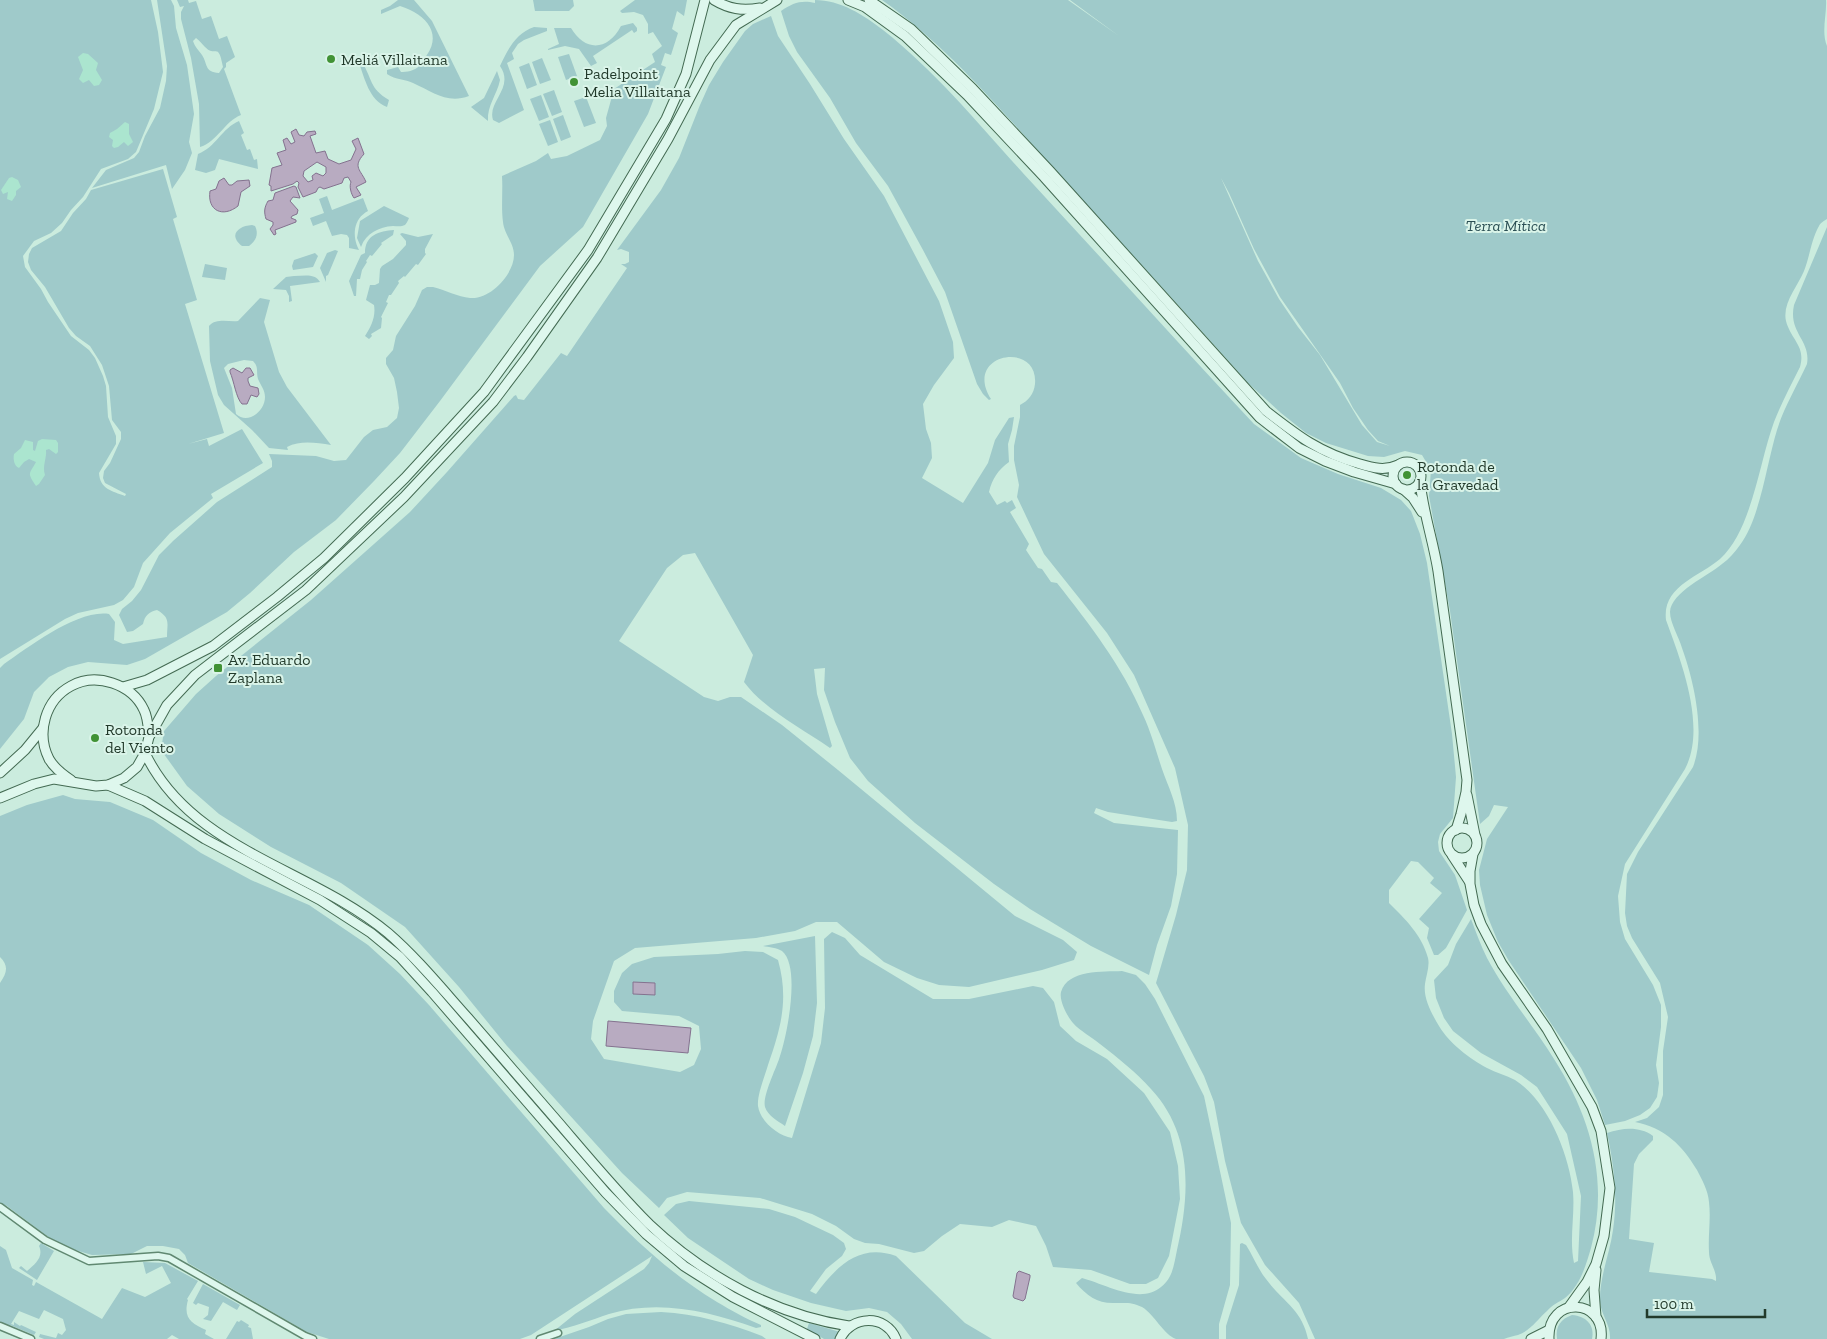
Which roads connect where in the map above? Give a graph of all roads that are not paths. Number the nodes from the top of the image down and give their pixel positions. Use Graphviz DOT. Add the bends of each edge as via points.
graph roads {
  1 [pos="705,0"];
  2 [pos="714,0"];
  3 [pos="777,0"];
  4 [pos="848,0"];
  5 [pos="869,0"];
  6 [pos="765,7"];
  7 [pos="1398,465"];
  8 [pos="1420,481"];
  9 [pos="1400,487"];
  10 [pos="1426,519"];
  11 [pos="123,687"];
  12 [pos="43,728"];
  13 [pos="149,737"];
  14 [pos="146,753"];
  15 [pos="0,773"];
  16 [pos="73,782"];
  17 [pos="108,785"];
  18 [pos="1466,792"];
  19 [pos="0,798"];
  20 [pos="1456,830"];
  21 [pos="1475,835"];
  22 [pos="1473,854"];
  23 [pos="1452,855"];
  24 [pos="1470,884"];
  25 [pos="0,1207"];
  26 [pos="1596,1264"];
  27 [pos="1568,1307"];
  28 [pos="1596,1317"];
  29 [pos="0,1326"];
  30 [pos="850,1326"];
  31 [pos="558,1333"];
  32 [pos="1549,1335"];
  33 [pos="31,1339"];
  34 [pos="313,1339"];
  35 [pos="540,1339"];
  36 [pos="815,1339"];
  37 [pos="840,1339"];
  38 [pos="896,1339"];
  39 [pos="1531,1339"];
  40 [pos="1601,1339"];
  1 -- 11 [label="main road" via="686,74 666,119 588,250 484,392 405,478 324,558 284,591 213,646 147,680"];
  2 -- 6 [label="main road" via="730,8 748,10"];
  3 -- 6 [label="main road"];
  4 -- 9 [label="main road" via="871,11 905,36 967,95 1260,418 1299,448 1325,461"];
  5 -- 7 [label="main road" via="911,29 973,89 1266,411 1324,452 1376,468"];
  6 -- 13 [label="main road" via="736,25 710,60 668,139 597,258 493,402 404,497 313,584 195,675 167,705"];
  7 -- 8 [label="main road" via="1413,463 1420,469"];
  7 -- 9 [label="main road" via="1393,472"];
  8 -- 9 [label="main road" via="1415,487"];
  8 -- 10 [label="main road"];
  9 -- 10 [label="main road" via="1413,498"];
  10 -- 18 [label="main road" via="1438,571 1464,753"];
  11 -- 12 [label="main road" via="98,680 72,686 57,696 47,711"];
  11 -- 13 [label="main road" via="143,708"];
  12 -- 15 [label="main road"];
  12 -- 16 [label="main road" via="49,760"];
  13 -- 14 [label="main road"];
  14 -- 17 [label="main road" via="124,778"];
  14 -- 30 [label="main road" via="153,770 177,799 212,830 351,906 406,950 596,1167 668,1240 712,1272 756,1298 806,1317"];
  16 -- 17 [label="main road"];
  16 -- 19 [label="main road" via="54,779"];
  17 -- 36 [label="main road" via="144,801 205,839 320,900 371,933 422,980 606,1193 646,1234 684,1266 733,1297"];
  18 -- 20 [label="main road"];
  18 -- 21 [label="main road"];
  20 -- 21 [label="main road" via="1467,829"];
  20 -- 23 [label="main road" via="1447,840"];
  21 -- 22 [label="main road" via="1478,842"];
  22 -- 23 [label="main road" via="1463,859"];
  22 -- 24 [label="main road"];
  23 -- 24 [label="main road"];
  24 -- 26 [label="main road" via="1481,924 1502,964 1547,1029 1592,1107 1601,1131 1610,1188 1604,1236"];
  25 -- 34 [label="street" via="45,1240 89,1261 170,1258"];
  26 -- 27 [label="main road"];
  26 -- 28 [label="main road"];
  27 -- 28 [label="main road" via="1588,1310"];
  27 -- 32 [label="main road" via="1555,1316"];
  28 -- 40 [label="main road"];
  29 -- 33 [label="street"];
  30 -- 37 [label="main road"];
  30 -- 38 [label="main road" via="863,1321 881,1323"];
  31 -- 35 [label="street"];
  32 -- 39 [label="main road"];
}
